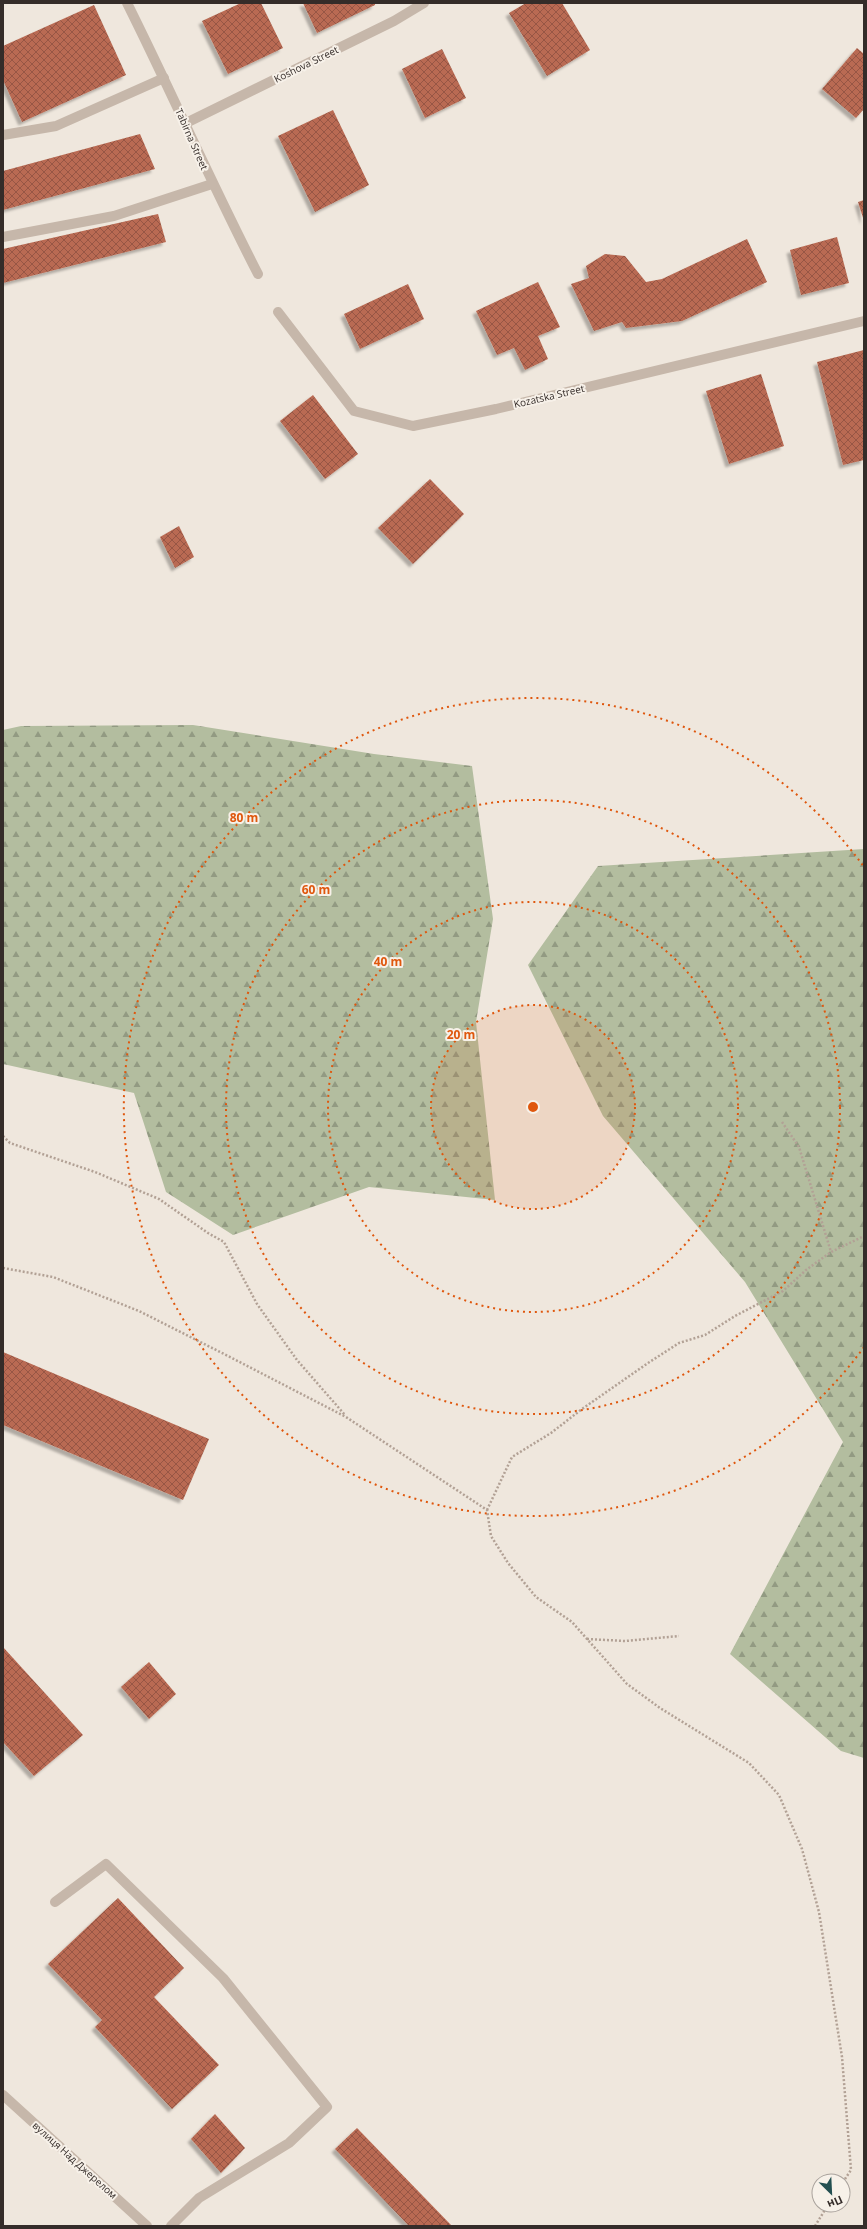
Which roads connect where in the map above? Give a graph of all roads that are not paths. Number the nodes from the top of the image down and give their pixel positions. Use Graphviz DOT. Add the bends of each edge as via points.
graph roads {
  1 [pos="127,3"];
  2 [pos="424,3"];
  3 [pos="164,78"];
  4 [pos="186,123"];
  5 [pos="3,135"];
  6 [pos="212,184"];
  7 [pos="3,237"];
  8 [pos="258,274"];
  9 [pos="278,312"];
  10 [pos="864,321"];
  11 [pos="55,1902"];
  12 [pos="3,2095"];
  13 [pos="147,2226"];
  14 [pos="171,2226"];
  1 -- 3 [label="street, Tabirna Street"];
  2 -- 4 [label="street, Koshova Street" via="394,21"];
  3 -- 4 [label="street, Tabirna Street"];
  3 -- 5 [label="street" via="56,126"];
  4 -- 6 [label="street, Tabirna Street"];
  6 -- 7 [label="street" via="114,216"];
  6 -- 8 [label="street, Tabirna Street"];
  9 -- 10 [label="street, Kozatska Street" via="354,411 413,426"];
  11 -- 14 [label="street" via="106,1864 224,1978 327,2107 289,2143 199,2198"];
  12 -- 13 [label="street, вулиця Над Джерелом"];
}
